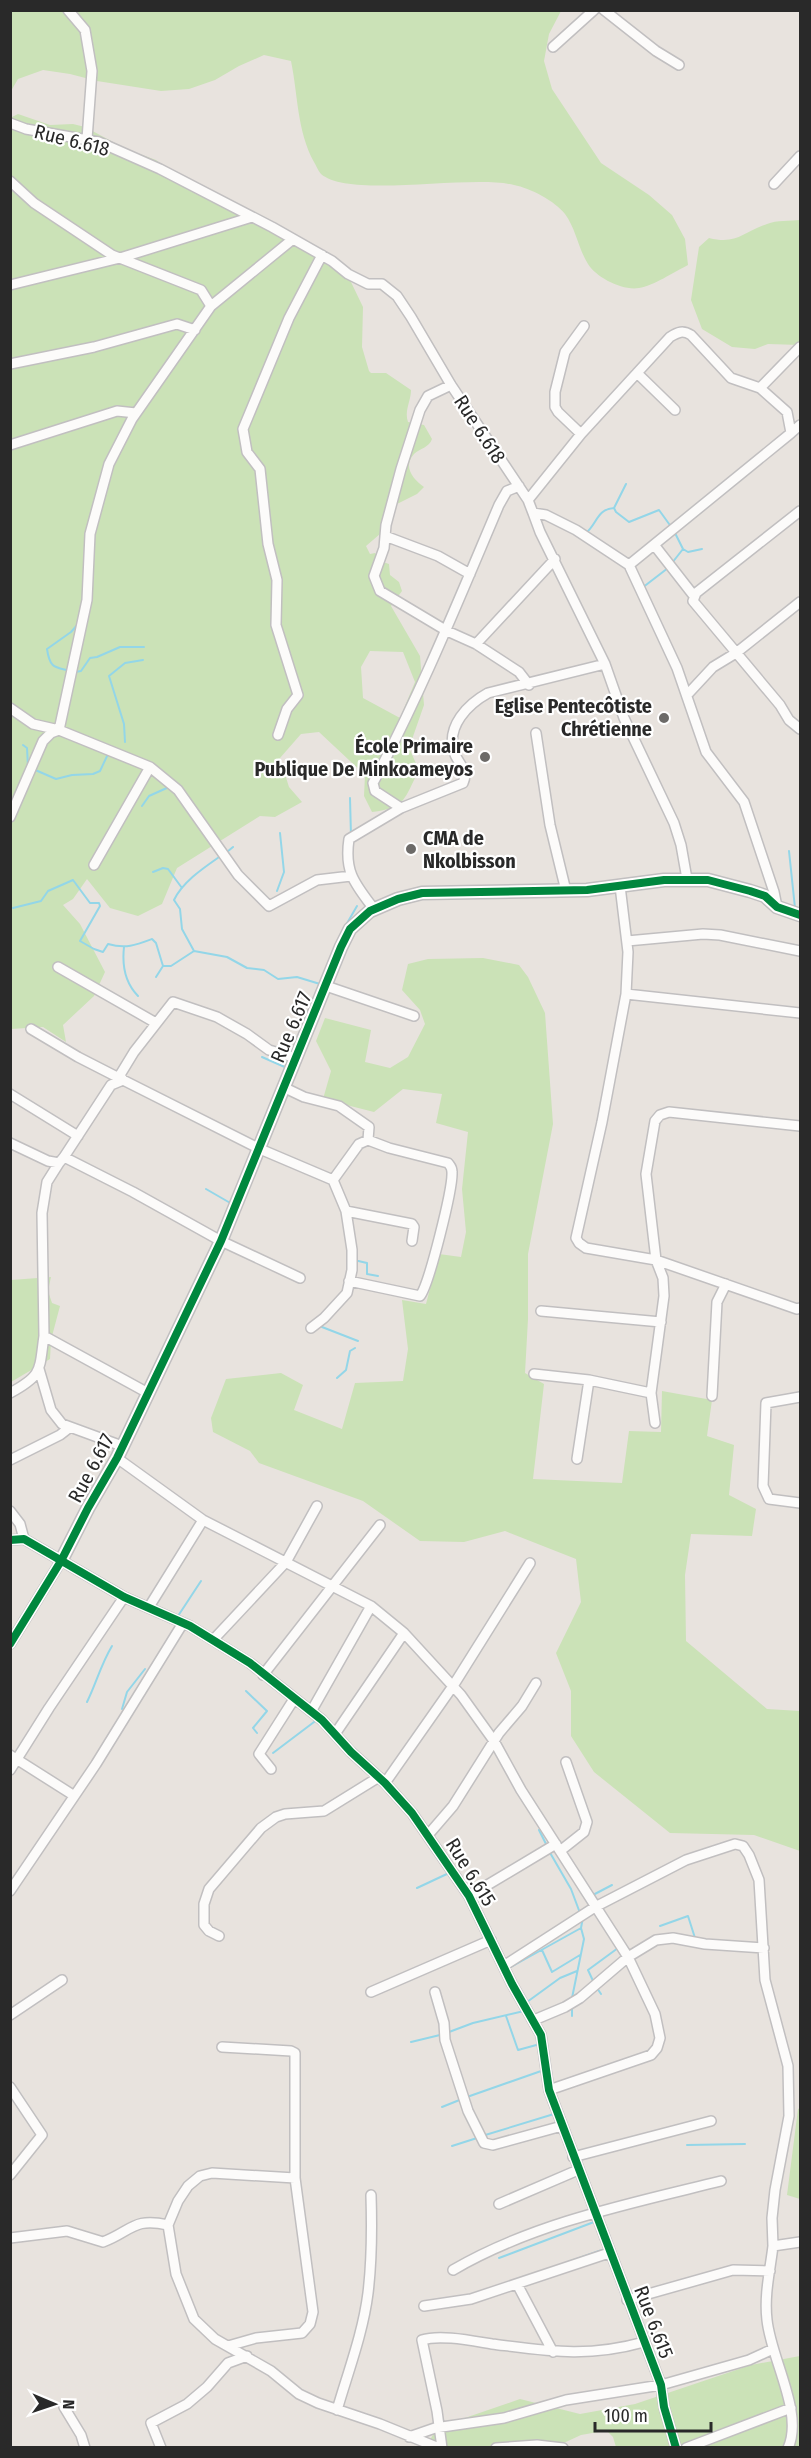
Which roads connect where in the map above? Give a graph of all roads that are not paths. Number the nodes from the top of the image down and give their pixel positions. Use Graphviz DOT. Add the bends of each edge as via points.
graph roads {
  1 [pos="68,10"];
  2 [pos="594,10"];
  3 [pos="604,10"];
  4 [pos="553,47"];
  5 [pos="679,65"];
  6 [pos="10,123"];
  7 [pos="87,139"];
  8 [pos="801,156"];
  9 [pos="10,181"];
  10 [pos="774,184"];
  11 [pos="252,217"];
  12 [pos="293,239"];
  13 [pos="322,255"];
  14 [pos="120,258"];
  15 [pos="10,285"];
  16 [pos="211,306"];
  17 [pos="585,326"];
  18 [pos="195,330"];
  19 [pos="800,347"];
  20 [pos="10,364"];
  21 [pos="637,373"];
  22 [pos="451,385"];
  23 [pos="760,388"];
  24 [pos="675,410"];
  25 [pos="136,413"];
  26 [pos="801,425"];
  27 [pos="791,433"];
  28 [pos="581,434"];
  29 [pos="10,445"];
  30 [pos="519,486"];
  31 [pos="528,500"];
  32 [pos="801,511"];
  33 [pos="533,513"];
  34 [pos="385,536"];
  35 [pos="655,546"];
  36 [pos="555,559"];
  37 [pos="629,565"];
  38 [pos="470,574"];
  39 [pos="694,596"];
  40 [pos="801,602"];
  41 [pos="447,631"];
  42 [pos="476,644"];
  43 [pos="736,653"];
  44 [pos="605,664"];
  45 [pos="529,685"];
  46 [pos="687,694"];
  47 [pos="10,708"];
  48 [pos="801,729"];
  49 [pos="59,730"];
  50 [pos="536,733"];
  51 [pos="278,735"];
  52 [pos="150,767"];
  53 [pos="401,808"];
  54 [pos="10,817"];
  55 [pos="94,864"];
  56 [pos="351,876"];
  57 [pos="687,879"];
  58 [pos="620,886"];
  59 [pos="566,891"];
  60 [pos="777,908"];
  61 [pos="374,909"];
  62 [pos="801,915"];
  63 [pos="627,941"];
  64 [pos="801,951"];
  65 [pos="58,968"];
  66 [pos="326,986"];
  67 [pos="626,994"];
  68 [pos="801,1013"];
  69 [pos="414,1016"];
  70 [pos="156,1023"];
  71 [pos="32,1029"];
  72 [pos="296,1058"];
  73 [pos="123,1080"];
  74 [pos="284,1088"];
  75 [pos="10,1094"];
  76 [pos="801,1126"];
  77 [pos="78,1136"];
  78 [pos="368,1140"];
  79 [pos="10,1143"];
  80 [pos="260,1149"];
  81 [pos="62,1160"];
  82 [pos="333,1180"];
  83 [pos="346,1211"];
  84 [pos="221,1241"];
  85 [pos="412,1241"];
  86 [pos="656,1260"];
  87 [pos="300,1278"];
  88 [pos="349,1281"];
  89 [pos="726,1284"];
  90 [pos="801,1308"];
  91 [pos="542,1311"];
  92 [pos="661,1322"];
  93 [pos="311,1328"];
  94 [pos="44,1336"];
  95 [pos="39,1369"];
  96 [pos="534,1374"];
  97 [pos="589,1380"];
  98 [pos="10,1393"];
  99 [pos="148,1393"];
  100 [pos="651,1393"];
  101 [pos="712,1396"];
  102 [pos="801,1397"];
  103 [pos="655,1423"];
  104 [pos="69,1428"];
  105 [pos="119,1452"];
  106 [pos="577,1459"];
  107 [pos="10,1460"];
  108 [pos="801,1503"];
  109 [pos="317,1506"];
  110 [pos="10,1511"];
  111 [pos="203,1520"];
  112 [pos="380,1525"];
  113 [pos="24,1539"];
  114 [pos="10,1540"];
  115 [pos="61,1561"];
  116 [pos="286,1562"];
  117 [pos="530,1563"];
  118 [pos="334,1586"];
  119 [pos="124,1597"];
  120 [pos="371,1606"];
  121 [pos="149,1607"];
  122 [pos="183,1623"];
  123 [pos="404,1633"];
  124 [pos="213,1640"];
  125 [pos="10,1644"];
  126 [pos="263,1675"];
  127 [pos="536,1683"];
  128 [pos="453,1686"];
  129 [pos="294,1698"];
  130 [pos="312,1710"];
  131 [pos="335,1734"];
  132 [pos="494,1741"];
  133 [pos="14,1757"];
  134 [pos="566,1762"];
  135 [pos="271,1769"];
  136 [pos="10,1770"];
  137 [pos="382,1780"];
  138 [pos="73,1795"];
  139 [pos="428,1834"];
  140 [pos="558,1847"];
  141 [pos="10,1892"];
  142 [pos="469,1896"];
  143 [pos="595,1906"];
  144 [pos="219,1936"];
  145 [pos="491,1940"];
  146 [pos="764,1948"];
  147 [pos="628,1957"];
  148 [pos="504,1965"];
  149 [pos="62,1980"];
  150 [pos="371,1992"];
  151 [pos="435,1992"];
  152 [pos="10,2015"];
  153 [pos="534,2020"];
  154 [pos="222,2048"];
  155 [pos="10,2086"];
  156 [pos="549,2090"];
  157 [pos="711,2121"];
  158 [pos="562,2126"];
  159 [pos="573,2157"];
  160 [pos="579,2170"];
  161 [pos="10,2175"];
  162 [pos="295,2178"];
  163 [pos="721,2181"];
  164 [pos="371,2195"];
  165 [pos="499,2204"];
  166 [pos="594,2212"];
  167 [pos="168,2225"];
  168 [pos="10,2238"];
  169 [pos="801,2242"];
  170 [pos="773,2246"];
  171 [pos="609,2253"];
  172 [pos="453,2270"];
  173 [pos="770,2271"];
  174 [pos="517,2284"];
  175 [pos="627,2300"];
  176 [pos="424,2306"];
  177 [pos="644,2342"];
  178 [pos="228,2346"];
  179 [pos="773,2349"];
  180 [pos="553,2352"];
  181 [pos="247,2356"];
  182 [pos="662,2385"];
  183 [pos="64,2407"];
  184 [pos="791,2408"];
  185 [pos="337,2410"];
  186 [pos="439,2427"];
  187 [pos="409,2437"];
  188 [pos="85,2448"];
  189 [pos="161,2448"];
  190 [pos="440,2448"];
  191 [pos="495,2448"];
  192 [pos="563,2448"];
  193 [pos="676,2448"];
  194 [pos="686,2448"];
  195 [pos="788,2448"];
  1 -- 7 [label="street" via="86,30 92,71"];
  2 -- 4 [label="street"];
  3 -- 5 [label="street"];
  6 -- 7 [label="street, Rue 6.618"];
  7 -- 11 [label="street, Rue 6.618" via="160,169"];
  8 -- 10 [label="street"];
  9 -- 14 [label="street" via="34,203"];
  11 -- 12 [label="street, Rue 6.618"];
  11 -- 14 [label="street"];
  12 -- 13 [label="street, Rue 6.618"];
  12 -- 16 [label="street"];
  13 -- 22 [label="street, Rue 6.618" via="348,274 368,284 382,284 397,296"];
  13 -- 51 [label="street" via="289,318 243,429 247,452 260,469 268,544 277,580 276,625 298,695 287,709"];
  14 -- 15 [label="street"];
  14 -- 16 [label="street" via="201,290"];
  16 -- 18 [label="street"];
  17 -- 28 [label="street" via="565,352 555,399 558,412"];
  18 -- 20 [label="street" via="177,324 94,347"];
  18 -- 25 [label="street"];
  19 -- 23 [label="street"];
  21 -- 23 [label="street" via="670,337 686,332 731,378"];
  21 -- 24 [label="street"];
  21 -- 28 [label="street"];
  22 -- 30 [label="street, Rue 6.618"];
  22 -- 34 [label="street" via="428,396 420,410"];
  23 -- 27 [label="street" via="787,412"];
  25 -- 29 [label="street" via="117,411"];
  25 -- 49 [label="street" via="109,464 90,534 87,600"];
  26 -- 27 [label="street"];
  27 -- 35 [label="street"];
  28 -- 31 [label="street"];
  30 -- 31 [label="street, Rue 6.618"];
  30 -- 38 [label="street" via="507,491 498,505"];
  31 -- 33 [label="street, Rue 6.618"];
  32 -- 39 [label="street"];
  33 -- 36 [label="street, Rue 6.618"];
  33 -- 37 [label="street" via="566,525"];
  34 -- 38 [label="street" via="438,556"];
  34 -- 41 [label="street" via="374,576 381,591"];
  35 -- 37 [label="street"];
  35 -- 39 [label="street"];
  36 -- 42 [label="street"];
  36 -- 44 [label="street, Rue 6.618"];
  37 -- 46 [label="street"];
  38 -- 41 [label="street"];
  39 -- 43 [label="street" via="693,601"];
  40 -- 43 [label="street"];
  41 -- 42 [label="street"];
  41 -- 53 [label="street" via="373,783 375,791"];
  42 -- 45 [label="street" via="519,672"];
  43 -- 46 [label="street" via="713,667"];
  43 -- 48 [label="street" via="789,720"];
  44 -- 45 [label="street"];
  44 -- 57 [label="street, Rue 6.618" via="624,718 674,823"];
  45 -- 53 [label="street" via="488,693 472,702 460,715 455,731 455,753 466,777 463,783"];
  46 -- 60 [label="street" via="706,752 744,801"];
  47 -- 49 [label="street" via="33,724"];
  49 -- 52 [label="street"];
  49 -- 54 [label="street" via="43,741"];
  50 -- 59 [label="street" via="550,825"];
  52 -- 55 [label="street"];
  52 -- 56 [label="street" via="178,790 238,875 269,906 316,879"];
  53 -- 56 [label="street" via="350,839 347,853"];
  56 -- 61 [label="street"];
  57 -- 58 [label="street, Rue 6.617"];
  57 -- 60 [label="street, Rue 6.617" via="728,884 765,896"];
  58 -- 59 [label="street, Rue 6.617"];
  58 -- 63 [label="street"];
  59 -- 61 [label="street, Rue 6.617" via="422,893"];
  60 -- 62 [label="street, Rue 6.617"];
  61 -- 66 [label="street, Rue 6.617" via="350,929"];
  63 -- 64 [label="street" via="711,934"];
  63 -- 67 [label="street"];
  65 -- 70 [label="street"];
  66 -- 69 [label="street"];
  66 -- 72 [label="street, Rue 6.617"];
  67 -- 68 [label="street"];
  67 -- 86 [label="street" via="576,1238 586,1248"];
  70 -- 72 [label="street" via="174,1002 217,1017 269,1050"];
  70 -- 73 [label="street" via="120,1076"];
  71 -- 73 [label="street"];
  72 -- 74 [label="street, Rue 6.617"];
  73 -- 77 [label="street" via="111,1085"];
  73 -- 80 [label="street"];
  74 -- 78 [label="street" via="339,1106 369,1127"];
  74 -- 80 [label="street, Rue 6.617"];
  75 -- 77 [label="street"];
  76 -- 86 [label="street" via="669,1112 660,1115 655,1121 646,1174"];
  77 -- 81 [label="street"];
  78 -- 82 [label="street" via="359,1144"];
  78 -- 88 [label="street" via="448,1163 452,1172 427,1283 420,1296"];
  79 -- 81 [label="street" via="48,1161"];
  80 -- 82 [label="street"];
  80 -- 84 [label="street, Rue 6.617"];
  81 -- 84 [label="street" via="133,1192"];
  81 -- 94 [label="street" via="46,1182 42,1214"];
  82 -- 83 [label="street"];
  83 -- 85 [label="street" via="412,1224"];
  83 -- 88 [label="street" via="352,1250"];
  84 -- 87 [label="street"];
  84 -- 99 [label="street, Rue 6.617"];
  86 -- 89 [label="street"];
  86 -- 92 [label="street" via="663,1278"];
  88 -- 93 [label="street" via="347,1293"];
  89 -- 90 [label="street"];
  89 -- 101 [label="street" via="717,1302"];
  91 -- 92 [label="street"];
  92 -- 100 [label="street"];
  94 -- 95 [label="street"];
  94 -- 99 [label="street"];
  95 -- 98 [label="street" via="30,1382"];
  95 -- 104 [label="street" via="51,1410"];
  96 -- 97 [label="street"];
  97 -- 100 [label="street"];
  97 -- 106 [label="street"];
  99 -- 105 [label="street, Rue 6.617"];
  100 -- 103 [label="street"];
  102 -- 108 [label="street" via="766,1403 763,1440 763,1486 769,1498"];
  104 -- 105 [label="street"];
  104 -- 107 [label="street"];
  105 -- 111 [label="street"];
  105 -- 115 [label="street, Rue 6.617"];
  109 -- 116 [label="street"];
  110 -- 113 [label="street" via="20,1524"];
  111 -- 116 [label="street"];
  111 -- 121 [label="street"];
  112 -- 118 [label="street"];
  113 -- 114 [label="street"];
  113 -- 115 [label="street, Rue 6.615"];
  115 -- 119 [label="street, Rue 6.615"];
  115 -- 125 [label="street"];
  116 -- 118 [label="street"];
  116 -- 124 [label="street"];
  117 -- 128 [label="street"];
  118 -- 120 [label="street"];
  118 -- 126 [label="street"];
  119 -- 121 [label="street, Rue 6.615"];
  119 -- 133 [label="street"];
  120 -- 123 [label="street"];
  120 -- 130 [label="street"];
  121 -- 122 [label="street, Rue 6.615"];
  122 -- 124 [label="street, Rue 6.615"];
  122 -- 138 [label="street"];
  123 -- 128 [label="street"];
  123 -- 131 [label="street"];
  124 -- 126 [label="street, Rue 6.615"];
  126 -- 129 [label="street, Rue 6.615"];
  127 -- 132 [label="street"];
  128 -- 132 [label="street"];
  128 -- 137 [label="street"];
  129 -- 130 [label="street, Rue 6.615"];
  129 -- 135 [label="street" via="259,1754"];
  130 -- 131 [label="street, Rue 6.615"];
  131 -- 137 [label="street, Rue 6.615"];
  132 -- 139 [label="street" via="453,1806"];
  132 -- 140 [label="street"];
  133 -- 136 [label="street"];
  133 -- 138 [label="street"];
  134 -- 140 [label="street" via="587,1822 584,1832"];
  137 -- 139 [label="street, Rue 6.615"];
  137 -- 144 [label="street" via="324,1811 285,1814 261,1828 206,1894 204,1925"];
  138 -- 141 [label="street"];
  139 -- 142 [label="street, Rue 6.615"];
  140 -- 142 [label="street"];
  140 -- 143 [label="street"];
  142 -- 145 [label="street, Rue 6.615"];
  143 -- 146 [label="street" via="686,1860 735,1844 749,1855 759,1880"];
  143 -- 147 [label="street"];
  143 -- 148 [label="street"];
  145 -- 148 [label="street, Rue 6.615"];
  145 -- 150 [label="street"];
  146 -- 147 [label="street" via="665,1938"];
  146 -- 170 [label="street" via="765,1980 784,2046 790,2099 775,2190"];
  147 -- 153 [label="street" via="580,1998"];
  147 -- 156 [label="street" via="655,2014 660,2038 657,2048 651,2055"];
  148 -- 153 [label="street, Rue 6.615"];
  149 -- 152 [label="street"];
  151 -- 158 [label="street" via="445,2040 468,2111 484,2143 493,2145"];
  153 -- 156 [label="street, Rue 6.615" via="541,2035"];
  154 -- 162 [label="street" via="295,2054"];
  155 -- 161 [label="street" via="42,2135"];
  156 -- 158 [label="street, Rue 6.615"];
  157 -- 159 [label="street"];
  158 -- 159 [label="street, Rue 6.615"];
  159 -- 160 [label="street, Rue 6.615"];
  160 -- 165 [label="street"];
  160 -- 166 [label="street, Rue 6.615"];
  162 -- 167 [label="street" via="212,2173 200,2176 188,2186"];
  162 -- 178 [label="street" via="314,2312 310,2324 302,2333 256,2338"];
  163 -- 166 [label="street"];
  164 -- 185 [label="street" via="368,2294"];
  166 -- 171 [label="street, Rue 6.615"];
  166 -- 172 [label="street" via="498,2248"];
  167 -- 168 [label="street" via="135,2224 103,2242 67,2231"];
  167 -- 178 [label="street" via="176,2274 194,2319"];
  169 -- 170 [label="street"];
  170 -- 173 [label="street"];
  171 -- 174 [label="street"];
  171 -- 175 [label="street, Rue 6.615"];
  173 -- 175 [label="street" via="733,2270"];
  173 -- 179 [label="street" via="766,2306"];
  174 -- 176 [label="street" via="471,2299"];
  174 -- 180 [label="street"];
  175 -- 177 [label="street, Rue 6.615"];
  177 -- 180 [label="street" via="603,2351"];
  177 -- 182 [label="street, Rue 6.615"];
  178 -- 181 [label="street"];
  179 -- 182 [label="street" via="749,2360"];
  179 -- 184 [label="street"];
  180 -- 186 [label="street" via="466,2340 422,2340"];
  181 -- 185 [label="street" via="299,2394"];
  181 -- 189 [label="street" via="228,2363 187,2404 151,2423"];
  182 -- 186 [label="street" via="566,2400 504,2418"];
  182 -- 193 [label="street, Rue 6.615"];
  183 -- 188 [label="street"];
  184 -- 194 [label="street"];
  184 -- 195 [label="street" via="794,2429"];
  185 -- 187 [label="street"];
  186 -- 187 [label="street"];
  186 -- 190 [label="street"];
  187 -- 190 [label="street"];
  191 -- 192 [label="street"];
}
